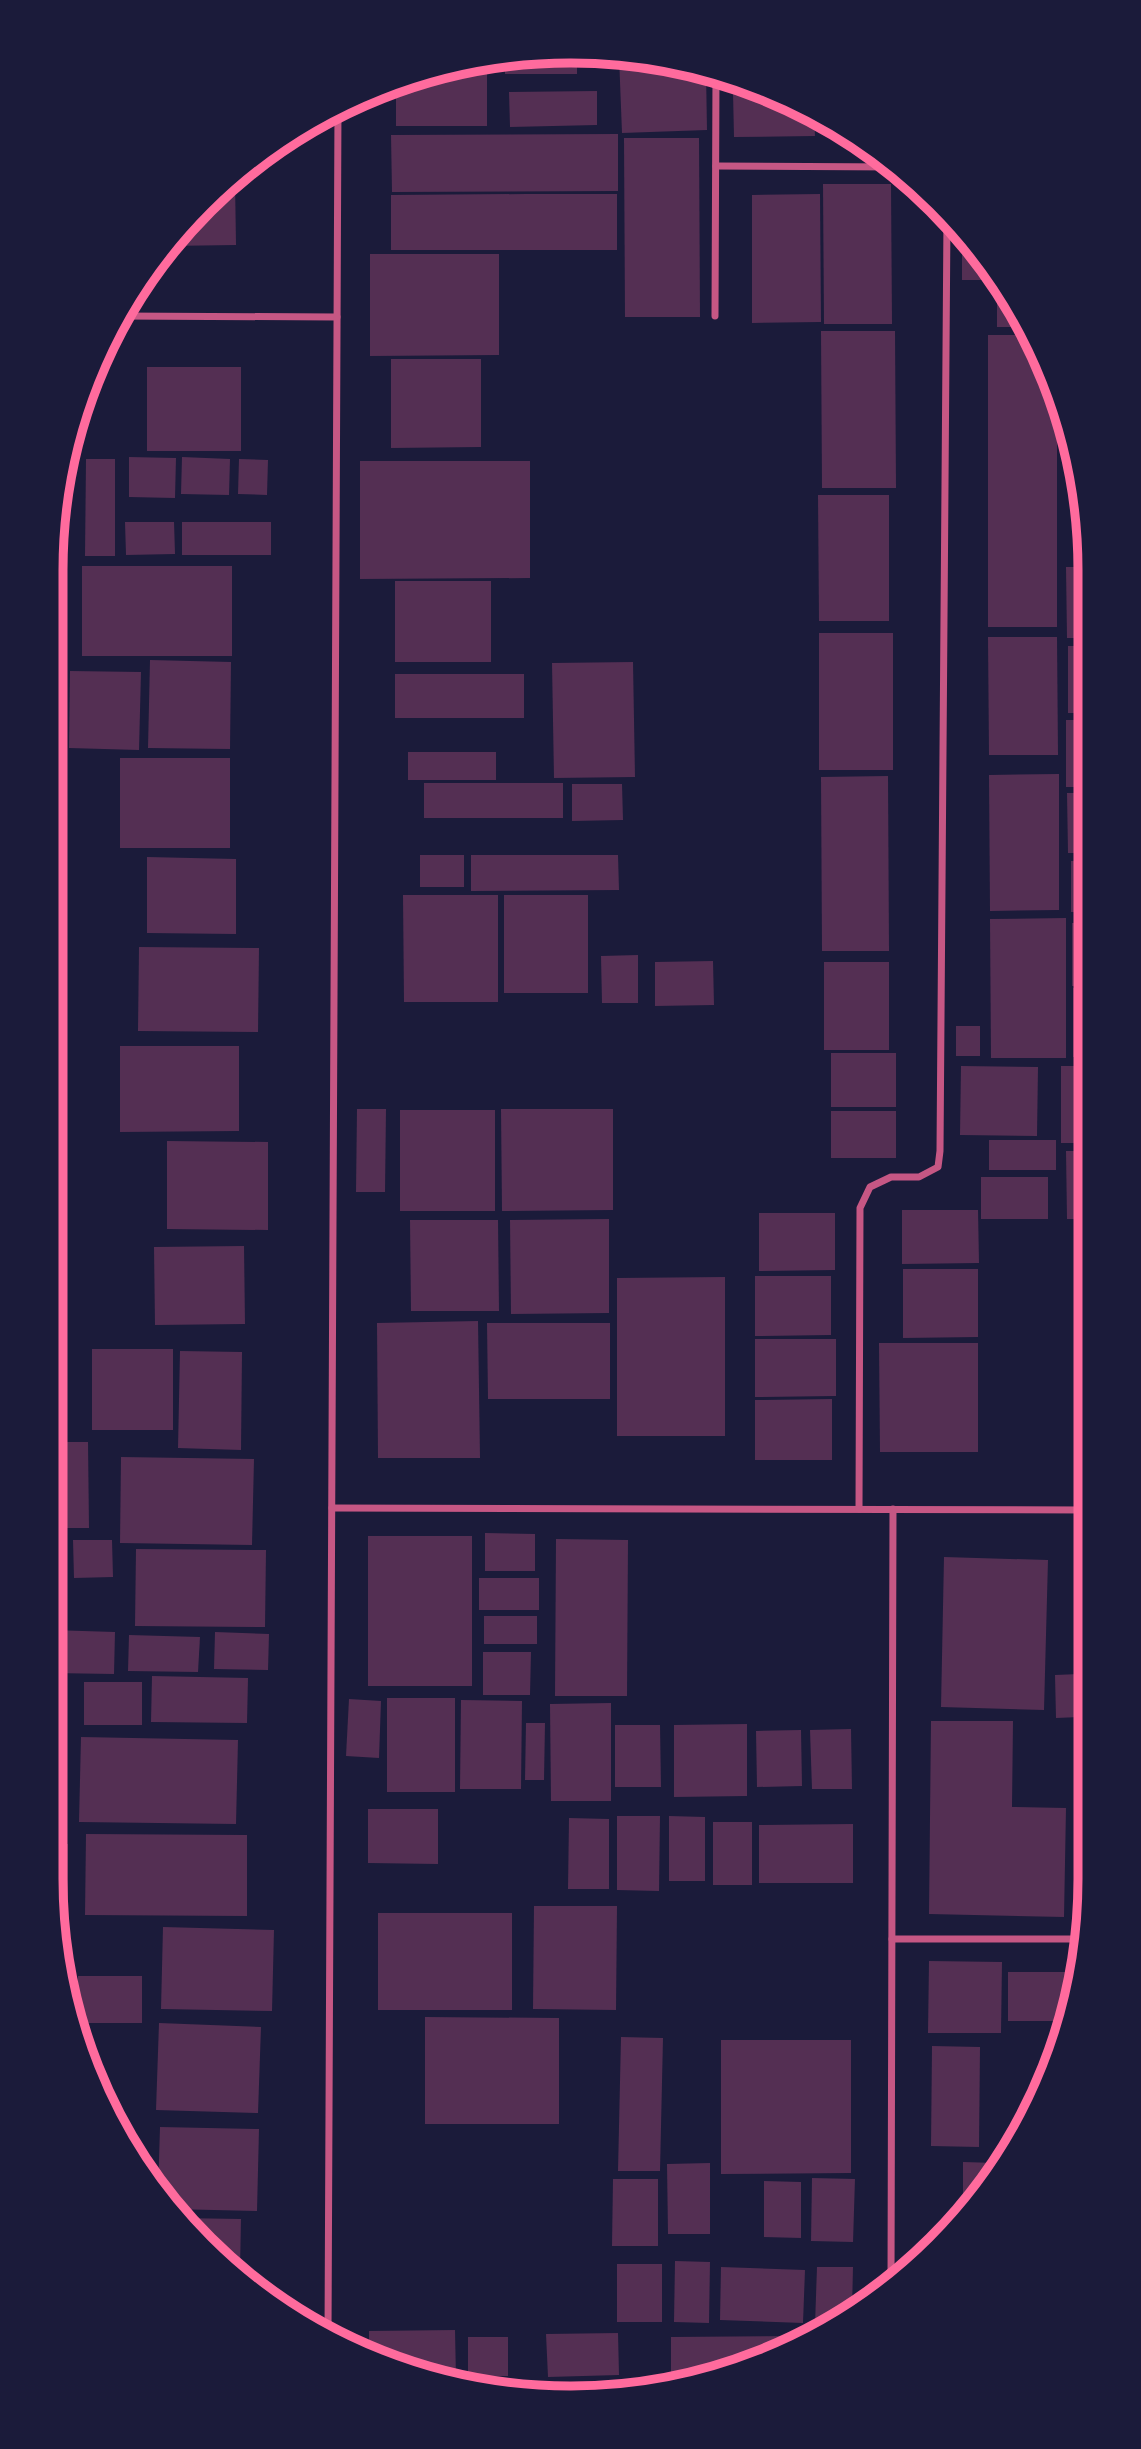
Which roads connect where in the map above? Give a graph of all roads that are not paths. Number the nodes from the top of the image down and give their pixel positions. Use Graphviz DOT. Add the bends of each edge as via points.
graph roads {
  1 [pos="716,84"];
  2 [pos="338,119"];
  3 [pos="716,166"];
  4 [pos="877,167"];
  5 [pos="947,231"];
  6 [pos="132,316"];
  7 [pos="715,316"];
  8 [pos="337,317"];
  9 [pos="331,1508"];
  10 [pos="859,1509"];
  11 [pos="893,1509"];
  12 [pos="1078,1510"];
  13 [pos="892,1939"];
  14 [pos="1074,1940"];
  15 [pos="891,2271"];
  16 [pos="328,2324"];
  1 -- 3 [label="street"];
  2 -- 8 [label="street"];
  3 -- 4 [label="street"];
  3 -- 7 [label="street"];
  5 -- 10 [label="street" via="940,1151 938,1167 919,1177 891,1177 870,1187 860,1208"];
  6 -- 8 [label="street"];
  8 -- 9 [label="street"];
  9 -- 10 [label="street"];
  9 -- 16 [label="street"];
  10 -- 11 [label="street"];
  11 -- 12 [label="street"];
  11 -- 13 [label="street"];
  13 -- 14 [label="street"];
  13 -- 15 [label="street"];
}
